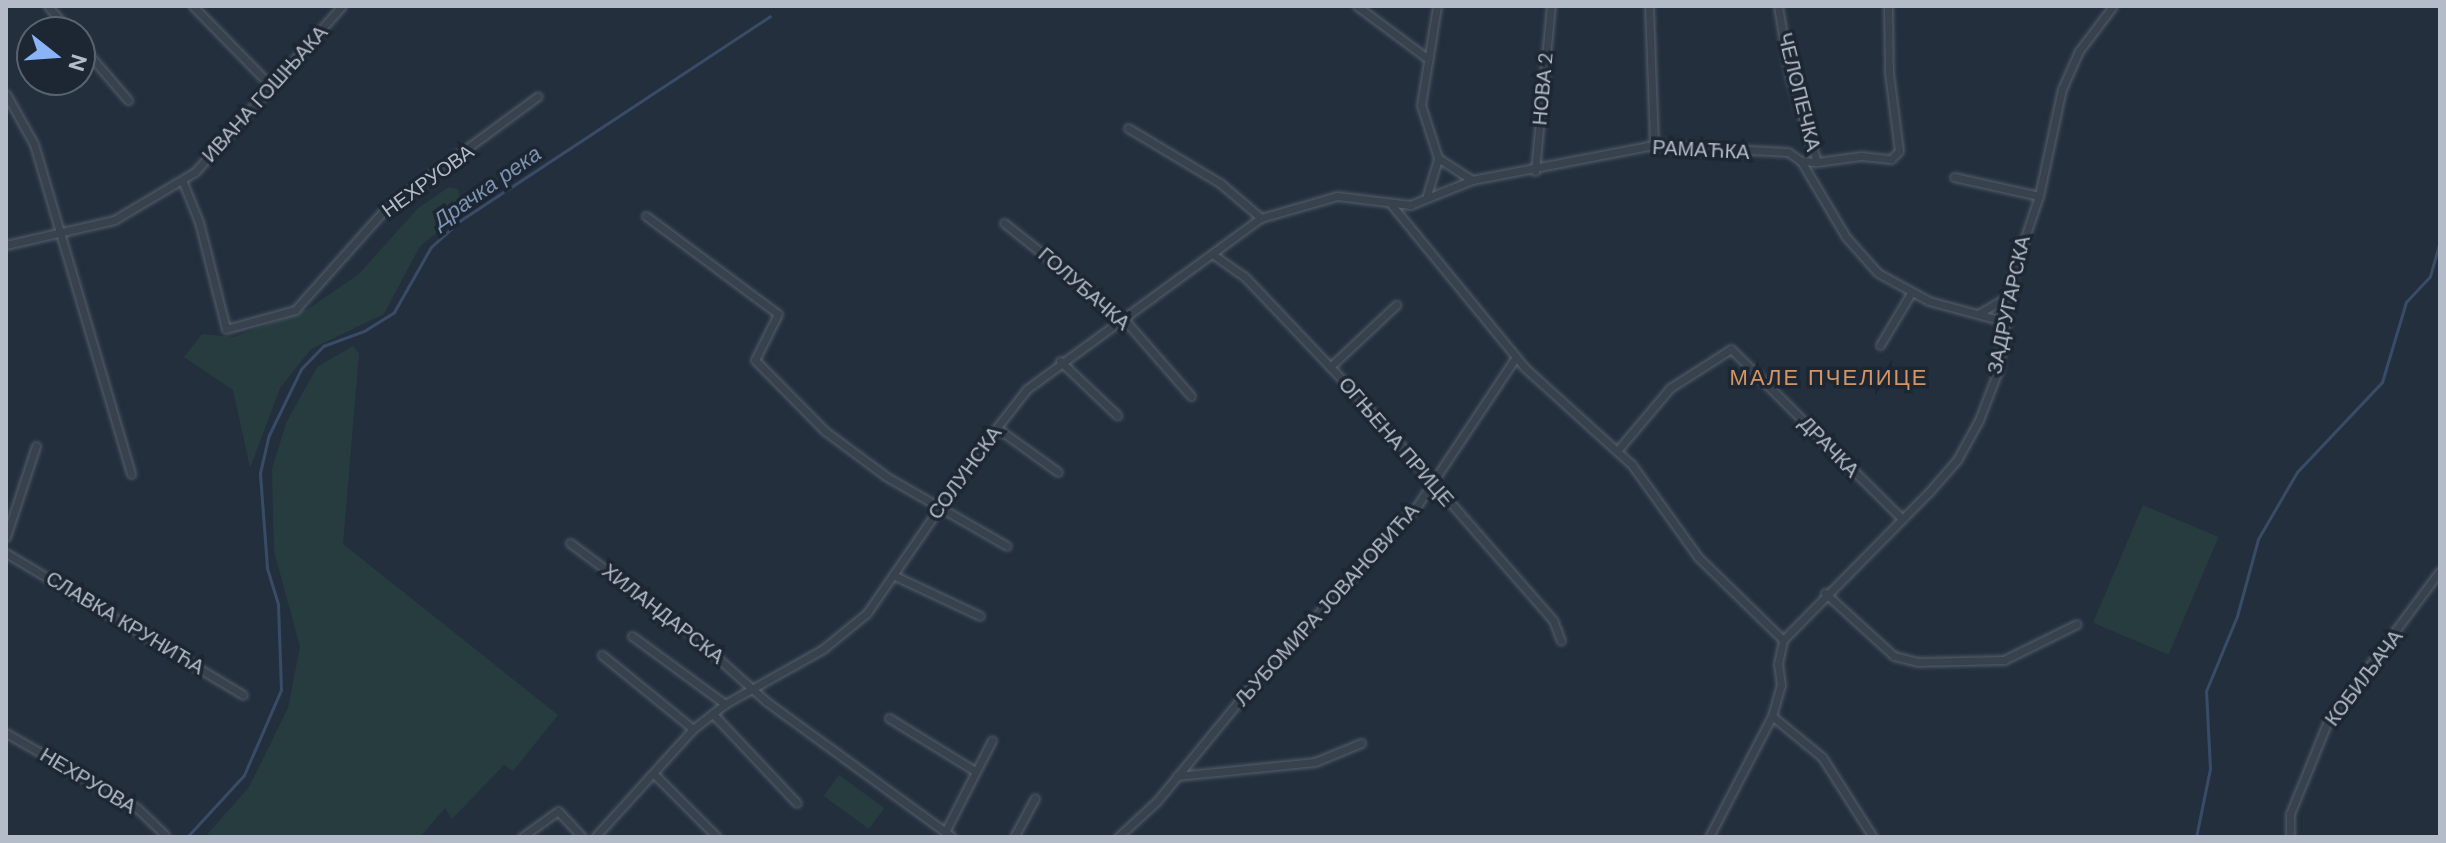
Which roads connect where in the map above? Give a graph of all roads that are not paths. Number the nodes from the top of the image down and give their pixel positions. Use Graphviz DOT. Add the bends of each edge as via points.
graph roads {
  1 [pos="193,6"];
  2 [pos="342,6"];
  3 [pos="1357,6"];
  4 [pos="1437,6"];
  5 [pos="1551,6"];
  6 [pos="1649,6"];
  7 [pos="1778,6"];
  8 [pos="1888,6"];
  9 [pos="2113,6"];
  10 [pos="1428,59"];
  11 [pos="96,63"];
  12 [pos="272,87"];
  13 [pos="6,94"];
  14 [pos="538,96"];
  15 [pos="128,100"];
  16 [pos="1128,128"];
  17 [pos="1654,145"];
  18 [pos="1438,158"];
  19 [pos="1801,161"];
  20 [pos="1817,162"];
  21 [pos="1535,171"];
  22 [pos="1954,177"];
  23 [pos="182,180"];
  24 [pos="1472,180"];
  25 [pos="1427,195"];
  26 [pos="2039,196"];
  27 [pos="1390,202"];
  28 [pos="646,216"];
  29 [pos="1261,218"];
  30 [pos="1004,223"];
  31 [pos="62,231"];
  32 [pos="6,245"];
  33 [pos="1215,256"];
  34 [pos="1911,293"];
  35 [pos="2009,296"];
  36 [pos="1396,305"];
  37 [pos="1978,314"];
  38 [pos="1122,317"];
  39 [pos="2007,322"];
  40 [pos="1880,345"];
  41 [pos="1516,357"];
  42 [pos="1060,361"];
  43 [pos="1330,367"];
  44 [pos="1191,396"];
  45 [pos="1117,415"];
  46 [pos="997,428"];
  47 [pos="36,446"];
  48 [pos="1617,451"];
  49 [pos="1058,472"];
  50 [pos="131,474"];
  51 [pos="1432,483"];
  52 [pos="939,508"];
  53 [pos="1902,519"];
  54 [pos="6,537"];
  55 [pos="570,543"];
  56 [pos="1007,546"];
  57 [pos="6,553"];
  58 [pos="2440,571"];
  59 [pos="893,575"];
  60 [pos="1825,593"];
  61 [pos="980,616"];
  62 [pos="2077,624"];
  63 [pos="632,636"];
  64 [pos="1783,640"];
  65 [pos="1561,641"];
  66 [pos="602,655"];
  67 [pos="754,687"];
  68 [pos="243,695"];
  69 [pos="725,704"];
  70 [pos="713,714"];
  71 [pos="1772,716"];
  72 [pos="889,718"];
  73 [pos="693,729"];
  74 [pos="6,733"];
  75 [pos="992,740"];
  76 [pos="1361,743"];
  77 [pos="975,771"];
  78 [pos="654,774"];
  79 [pos="1177,776"];
  80 [pos="1035,798"];
  81 [pos="797,803"];
  82 [pos="165,835"];
  83 [pos="600,835"];
  84 [pos="948,835"];
  85 [pos="522,837"];
  86 [pos="582,837"];
  87 [pos="717,837"];
  88 [pos="1014,837"];
  89 [pos="1118,837"];
  90 [pos="1709,837"];
  91 [pos="1873,837"];
  92 [pos="2290,837"];
  1 -- 12 [label="street"];
  2 -- 12 [label="street, ИВАНА ГОШЊАКА"];
  3 -- 10 [label="street"];
  4 -- 10 [label="street"];
  5 -- 21 [label="street, НОВА 2"];
  6 -- 17 [label="street"];
  7 -- 20 [label="street, ЧЕЛОПЕЧКА" via="1790,76"];
  8 -- 20 [label="street" via="1889,73 1899,151 1891,159 1861,156"];
  9 -- 26 [label="street, ЗАДРУГАРСКА" via="2079,51 2062,89"];
  10 -- 18 [label="street" via="1421,105"];
  11 -- 15 [label="street"];
  12 -- 23 [label="street, ИВАНА ГОШЊАКА"];
  13 -- 31 [label="street" via="34,144"];
  14 -- 23 [label="street, НЕХРУОВА" via="387,207 295,310 226,329 199,222"];
  16 -- 29 [label="street" via="1220,183"];
  17 -- 19 [label="street, РАМАЋКА" via="1788,152"];
  17 -- 21 [label="street, РАМАЋКА"];
  18 -- 24 [label="street"];
  18 -- 25 [label="street"];
  19 -- 20 [label="street, ЧЕЛОПЕЧКА"];
  19 -- 34 [label="street" via="1846,237 1878,273"];
  21 -- 24 [label="street, РАМАЋКА"];
  22 -- 26 [label="street"];
  23 -- 31 [label="street, ИВАНА ГОШЊАКА" via="114,220"];
  24 -- 25 [label="street, РАМАЋКА"];
  25 -- 27 [label="street, РАМАЋКА" via="1410,205"];
  26 -- 35 [label="street, ЗАДРУГАРСКА" via="2021,237"];
  27 -- 29 [label="street, СОЛУНСКА" via="1337,196"];
  27 -- 41 [label="street"];
  28 -- 52 [label="street" via="778,314 755,360 825,431"];
  29 -- 33 [label="street, СОЛУНСКА"];
  30 -- 38 [label="street, ГОЛУБАЧКА"];
  31 -- 32 [label="street, ИВАНА ГОШЊАКА"];
  31 -- 50 [label="street"];
  33 -- 38 [label="street, СОЛУНСКА"];
  33 -- 43 [label="street, ОГЊЕНА ПРИЦЕ" via="1244,276"];
  34 -- 37 [label="street"];
  34 -- 40 [label="street"];
  35 -- 37 [label="street"];
  35 -- 39 [label="street, ЗАДРУГАРСКА"];
  36 -- 43 [label="street"];
  37 -- 39 [label="street"];
  38 -- 42 [label="street, СОЛУНСКА"];
  38 -- 44 [label="street, ГОЛУБАЧКА"];
  39 -- 53 [label="street, ЗАДРУГАРСКА" via="1998,371 1979,420 1957,460"];
  41 -- 48 [label="street"];
  41 -- 51 [label="street, ЉУБОМИРА ЈОВАНОВИЋА"];
  42 -- 45 [label="street"];
  42 -- 46 [label="street, СОЛУНСКА" via="1027,389"];
  43 -- 51 [label="street, ОГЊЕНА ПРИЦЕ"];
  46 -- 49 [label="street"];
  46 -- 52 [label="street, СОЛУНСКА"];
  47 -- 54 [label="street"];
  48 -- 53 [label="street, ДРАЧКА" via="1670,388 1731,349"];
  48 -- 64 [label="street" via="1698,557"];
  51 -- 65 [label="street, ОГЊЕНА ПРИЦЕ" via="1553,620"];
  51 -- 79 [label="street, ЉУБОМИРА ЈОВАНОВИЋА"];
  52 -- 56 [label="street"];
  52 -- 59 [label="street, СОЛУНСКА"];
  53 -- 60 [label="street, ЗАДРУГАРСКА"];
  55 -- 67 [label="street, ХИЛАНДАРСКА"];
  57 -- 68 [label="street, СЛАВКА КРУНИЋА"];
  58 -- 92 [label="street, КОБИЉАЧА" via="2328,721 2290,814"];
  59 -- 61 [label="street"];
  59 -- 67 [label="street, СОЛУНСКА" via="867,613 836,640"];
  60 -- 62 [label="street" via="1894,656 1918,662 2004,660"];
  60 -- 64 [label="street, ЗАДРУГАРСКА"];
  63 -- 69 [label="street"];
  64 -- 71 [label="street" via="1781,685"];
  66 -- 73 [label="street"];
  67 -- 69 [label="street, СОЛУНСКА"];
  67 -- 84 [label="street, ХИЛАНДАРСКА"];
  69 -- 70 [label="street, СОЛУНСКА"];
  70 -- 73 [label="street, СОЛУНСКА"];
  70 -- 81 [label="street"];
  71 -- 90 [label="street"];
  71 -- 91 [label="street" via="1822,757"];
  72 -- 77 [label="street"];
  73 -- 78 [label="street, СОЛУНСКА"];
  74 -- 82 [label="street, НЕХРУОВА" via="137,808"];
  75 -- 77 [label="street"];
  76 -- 79 [label="street" via="1315,762"];
  77 -- 84 [label="street"];
  78 -- 83 [label="street, СОЛУНСКА"];
  78 -- 87 [label="street"];
  79 -- 89 [label="street, ЉУБОМИРА ЈОВАНОВИЋА"];
  80 -- 88 [label="street"];
  85 -- 86 [label="street" via="554,811"];
}
